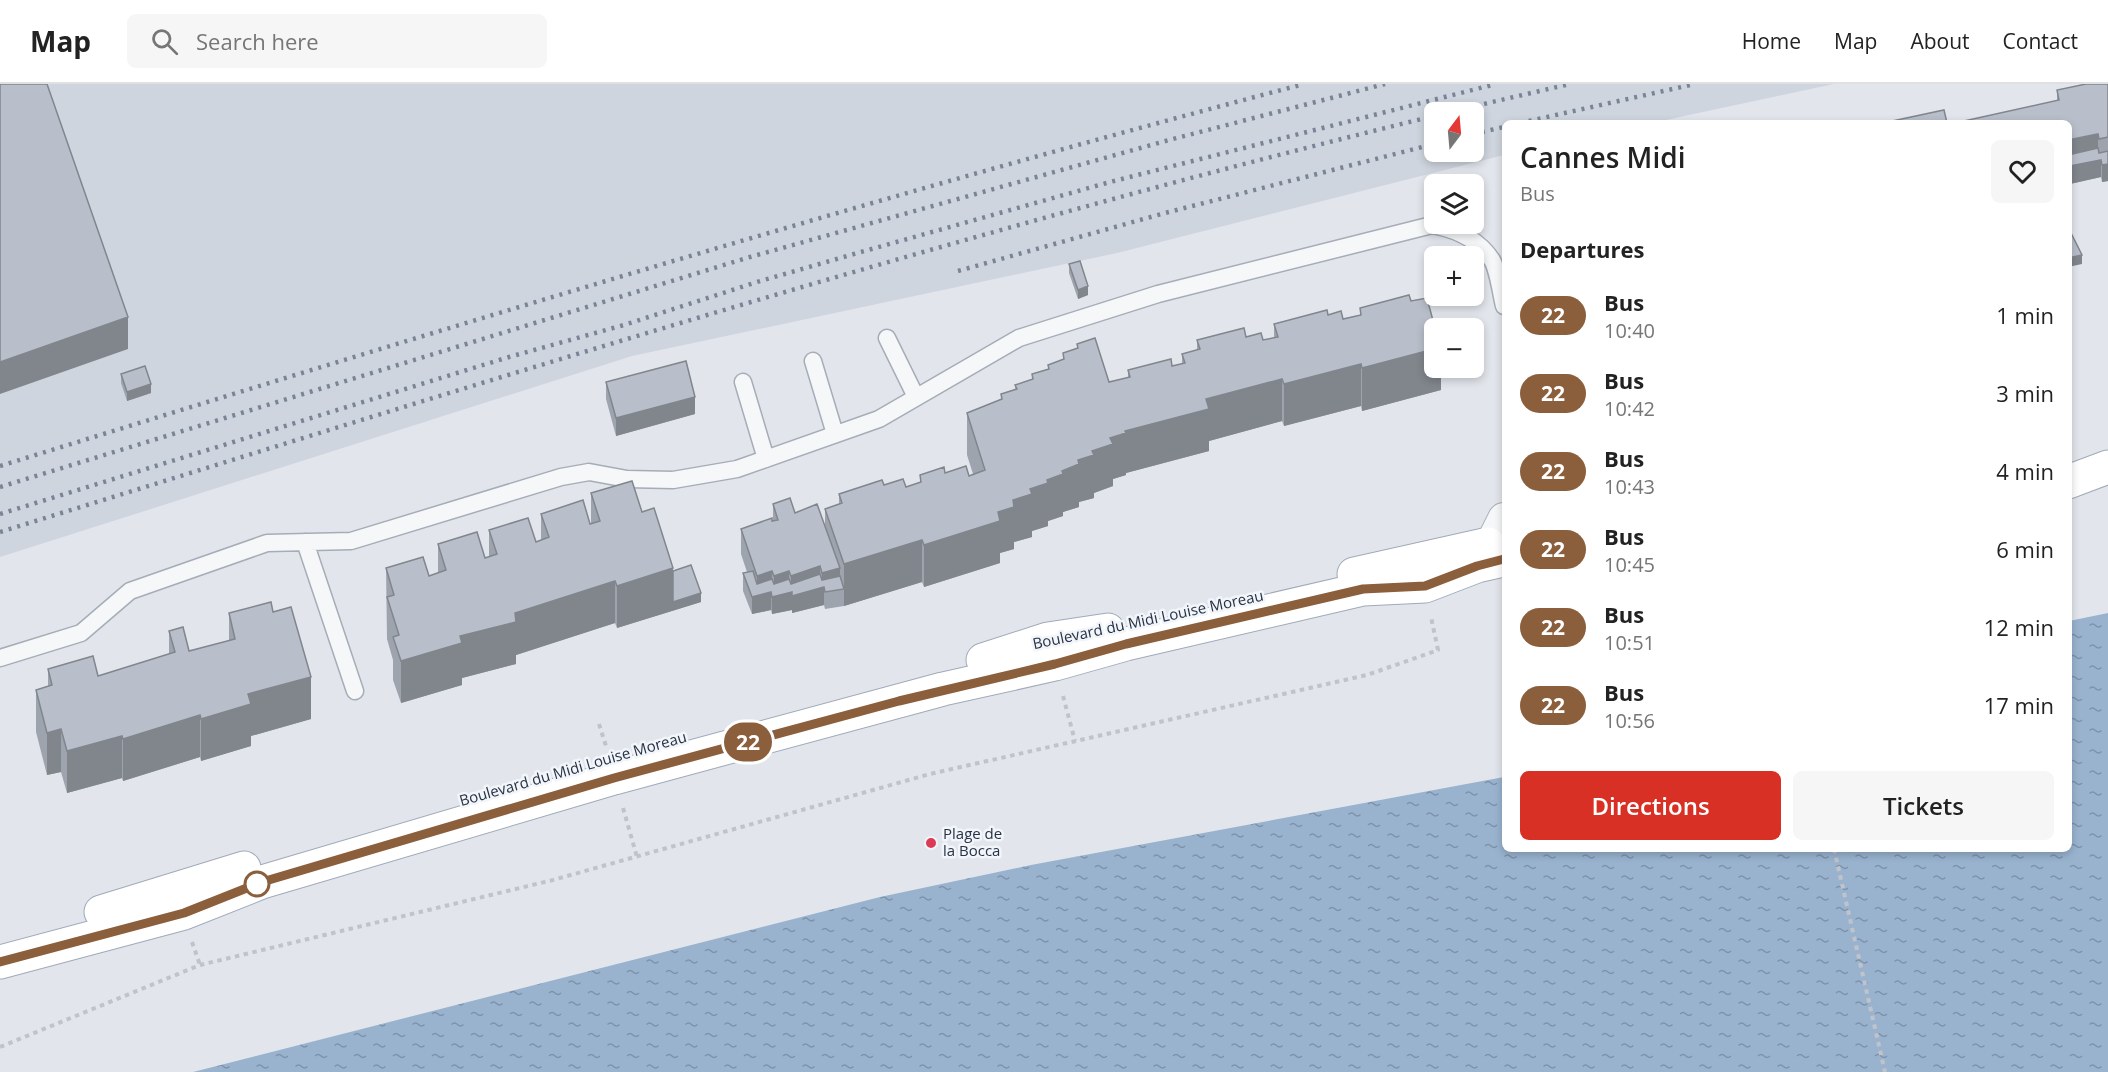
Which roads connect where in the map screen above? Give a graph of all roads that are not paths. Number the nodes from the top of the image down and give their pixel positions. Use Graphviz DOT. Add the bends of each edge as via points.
graph roads {
  1 [pos="1502,298"];
  2 [pos="887,338"];
  3 [pos="813,361"];
  4 [pos="743,382"];
  5 [pos="916,397"];
  6 [pos="835,434"];
  7 [pos="766,459"];
  8 [pos="1501,541"];
  9 [pos="305,542"];
  10 [pos="0,658"];
  11 [pos="356,691"];
  12 [pos="0,943"];
  13 [pos="0,962"];
  1 -- 5 [label="lane" via="1493,261 1453,229 1432,225 1158,294 1019,338"];
  2 -- 5 [label="lane"];
  3 -- 6 [label="lane"];
  4 -- 7 [label="lane"];
  5 -- 6 [label="lane" via="879,419"];
  6 -- 7 [label="lane"];
  7 -- 9 [label="lane" via="737,469 673,480 627,479 589,472 561,477 351,541"];
  8 -- 12 [label="main road, Boulevard du Midi Louise Moreau" via="1127,627 1048,639 939,674 609,756"];
  8 -- 13 [label="main road, Boulevard du Midi Louise Moreau" via="1477,566 1425,586 1363,589 920,695 603,781 262,882 184,913"];
  9 -- 10 [label="lane" via="267,543 130,591 81,633"];
  9 -- 11 [label="lane"];
}
